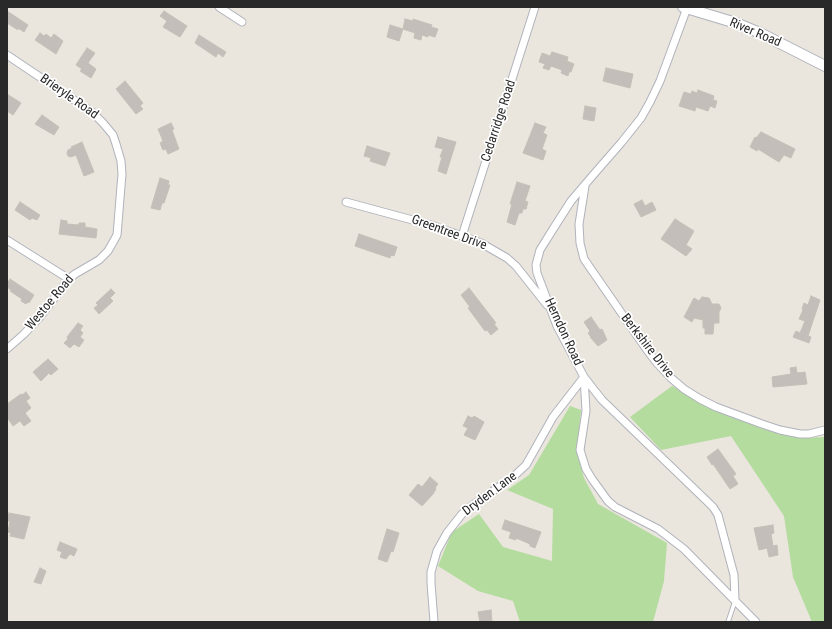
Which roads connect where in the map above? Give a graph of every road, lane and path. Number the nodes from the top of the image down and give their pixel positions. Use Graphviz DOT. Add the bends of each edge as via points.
graph roads {
  1 [pos="218,7"];
  2 [pos="535,7"];
  3 [pos="685,7"];
  4 [pos="699,9"];
  5 [pos="242,22"];
  6 [pos="7,56"];
  7 [pos="825,66"];
  8 [pos="122,174"];
  9 [pos="586,184"];
  10 [pos="346,202"];
  11 [pos="462,236"];
  12 [pos="7,240"];
  13 [pos="69,279"];
  14 [pos="551,310"];
  15 [pos="7,349"];
  16 [pos="584,377"];
  17 [pos="825,430"];
  18 [pos="735,600"];
  19 [pos="434,622"];
  20 [pos="728,622"];
  21 [pos="756,622"];
  1 -- 5 [label="street"];
  2 -- 11 [label="street, Cedarridge Road"];
  3 -- 4 [label="main road, River Road"];
  3 -- 9 [label="street, Herndon Road" via="660,81 650,102 641,118"];
  4 -- 7 [label="main road, River Road" via="760,33"];
  6 -- 8 [label="street, Brieryle Road" via="92,112 103,123 116,144"];
  8 -- 13 [label="street, Westoe Road" via="119,222 115,240 104,256"];
  9 -- 14 [label="street, Herndon Road" via="555,226 537,259 536,274"];
  9 -- 17 [label="street, Berkshire Drive" via="579,224 584,259 647,350 671,378 700,399 768,426 793,434"];
  10 -- 11 [label="street, Greentree Drive"];
  11 -- 14 [label="street, Greentree Drive" via="481,243 507,258"];
  12 -- 13 [label="street"];
  13 -- 15 [label="street, Westoe Road" via="39,318"];
  14 -- 16 [label="street, Herndon Road"];
  16 -- 18 [label="street" via="602,400 718,515 734,575"];
  16 -- 18 [label="street, Herndon Road" via="586,411 580,450 592,479 615,507 671,538"];
  16 -- 19 [label="street, Dryden Lane" via="553,417 526,464 513,477 473,504 447,533 437,551 431,572"];
  18 -- 20 [label="lane"];
  18 -- 21 [label="street, Herndon Road"];
}
